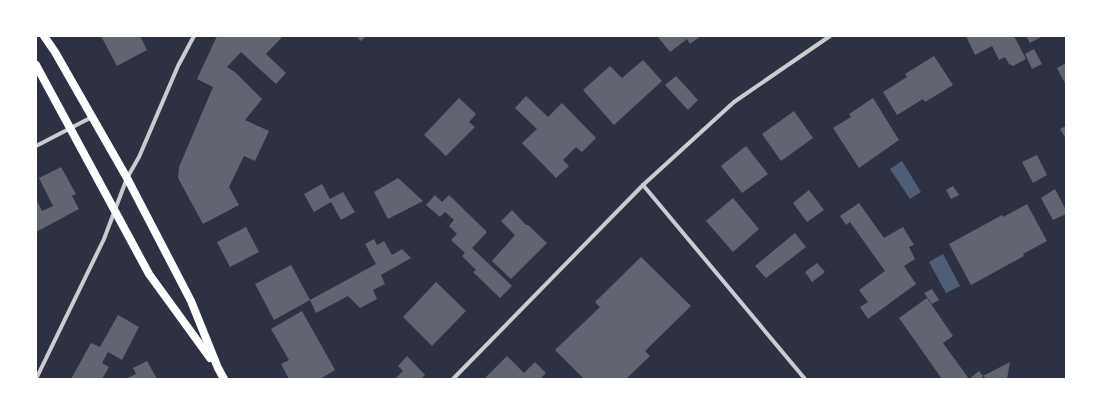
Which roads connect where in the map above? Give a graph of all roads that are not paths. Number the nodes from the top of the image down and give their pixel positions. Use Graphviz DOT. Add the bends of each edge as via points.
graph roads {
  1 [pos="44,36"];
  2 [pos="194,36"];
  3 [pos="830,36"];
  4 [pos="36,65"];
  5 [pos="92,117"];
  6 [pos="70,129"];
  7 [pos="36,146"];
  8 [pos="127,178"];
  9 [pos="643,185"];
  10 [pos="115,211"];
  11 [pos="218,368"];
  12 [pos="36,379"];
  13 [pos="224,379"];
  14 [pos="453,379"];
  15 [pos="805,379"];
  1 -- 5 [label="main road"];
  2 -- 8 [label="street"];
  3 -- 9 [label="street" via="734,102"];
  4 -- 6 [label="main road"];
  5 -- 6 [label="street"];
  5 -- 8 [label="main road"];
  6 -- 7 [label="street"];
  6 -- 10 [label="main road"];
  8 -- 10 [label="street"];
  8 -- 11 [label="main road" via="191,301"];
  9 -- 14 [label="street"];
  9 -- 15 [label="street"];
  10 -- 11 [label="main road" via="149,274"];
  10 -- 12 [label="street"];
  11 -- 13 [label="main road"];
}
